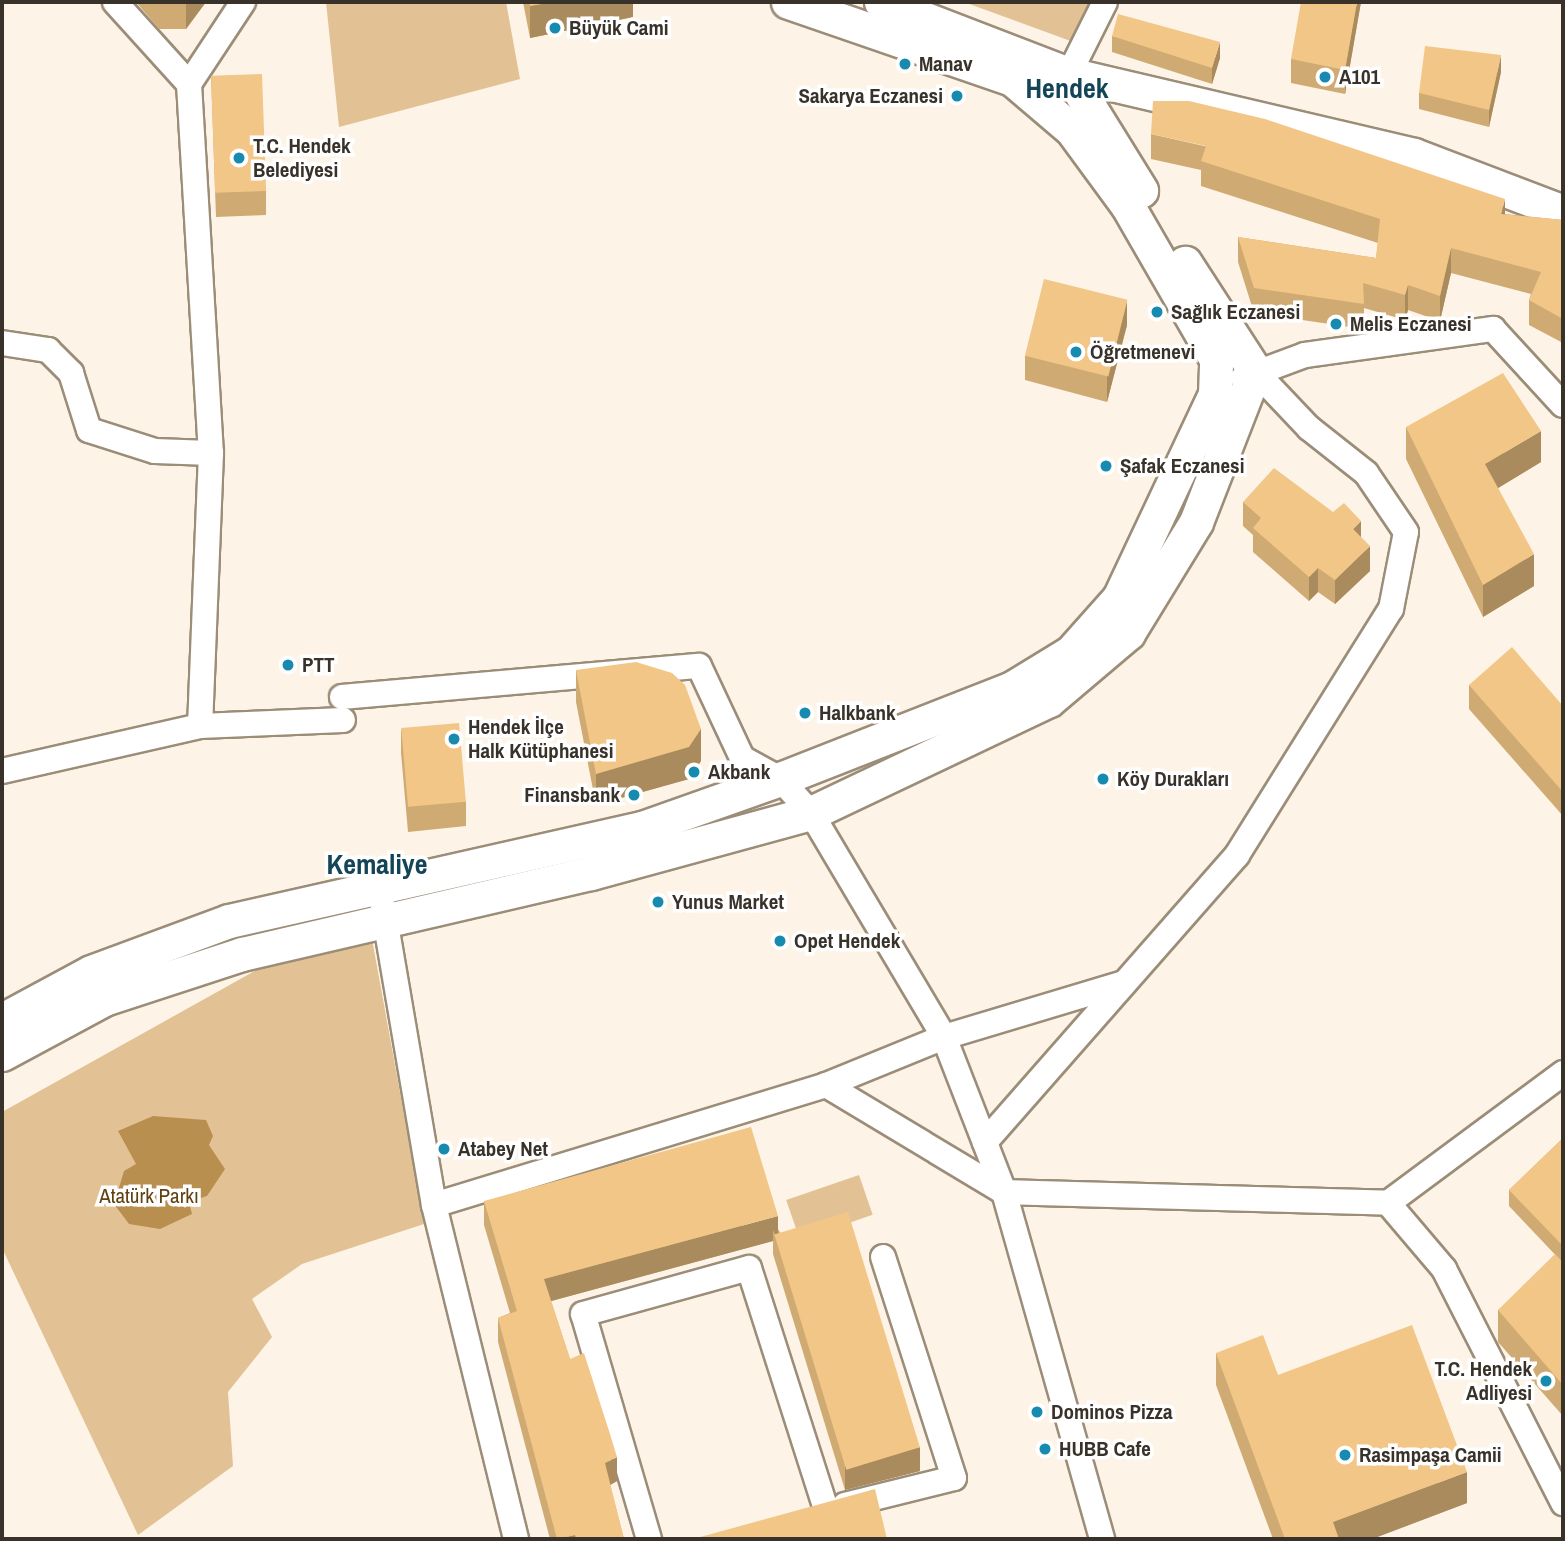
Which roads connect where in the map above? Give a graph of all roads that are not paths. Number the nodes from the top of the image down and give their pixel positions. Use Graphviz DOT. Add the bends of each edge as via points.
graph roads {
  1 [pos="115,2"];
  2 [pos="243,2"];
  3 [pos="788,2"];
  4 [pos="881,2"];
  5 [pos="1105,2"];
  6 [pos="1069,74"];
  7 [pos="1012,79"];
  8 [pos="190,83"];
  9 [pos="1563,212"];
  10 [pos="2,343"];
  11 [pos="1255,371"];
  12 [pos="1215,394"];
  13 [pos="1563,405"];
  14 [pos="211,453"];
  15 [pos="200,726"];
  16 [pos="2,771"];
  17 [pos="780,779"];
  18 [pos="811,813"];
  19 [pos="383,905"];
  20 [pos="1125,983"];
  21 [pos="2,1020"];
  22 [pos="944,1037"];
  23 [pos="2,1054"];
  24 [pos="1563,1073"];
  25 [pos="826,1085"];
  26 [pos="985,1142"];
  27 [pos="1004,1192"];
  28 [pos="1388,1203"];
  29 [pos="434,1205"];
  30 [pos="883,1257"];
  31 [pos="1563,1503"];
  32 [pos="826,1510"];
  33 [pos="801,1517"];
  34 [pos="516,1539"];
  35 [pos="649,1539"];
  36 [pos="1102,1539"];
  1 -- 8 [label="street"];
  2 -- 8 [label="street"];
  3 -- 7 [label="main road"];
  4 -- 6 [label="main road"];
  5 -- 6 [label="street"];
  6 -- 7 [label="main road"];
  6 -- 9 [label="main road" via="1414,155"];
  6 -- 11 [label="main road"];
  7 -- 12 [label="main road" via="1072,130 1128,205 1216,359"];
  8 -- 14 [label="street"];
  10 -- 14 [label="street" via="48,350 63,365 89,430 155,451"];
  11 -- 12 [label="street"];
  11 -- 13 [label="street" via="1305,355 1493,328"];
  11 -- 18 [label="main road" via="1196,522 1128,633 1049,701"];
  11 -- 20 [label="street" via="1309,428 1366,473 1406,532 1391,609 1237,855"];
  12 -- 17 [label="main road" via="1119,598 1071,652 1012,688"];
  14 -- 15 [label="street"];
  15 -- 16 [label="street"];
  15 -- 17 [label="street" via="699,666 742,758"];
  17 -- 18 [label="street"];
  17 -- 19 [label="main road" via="642,828"];
  18 -- 19 [label="main road"];
  18 -- 22 [label="street"];
  19 -- 21 [label="main road" via="229,921 91,972"];
  19 -- 23 [label="main road" via="104,999"];
  19 -- 29 [label="street"];
  20 -- 22 [label="street"];
  20 -- 26 [label="street"];
  22 -- 25 [label="street"];
  22 -- 26 [label="street"];
  24 -- 28 [label="street"];
  25 -- 27 [label="street"];
  25 -- 29 [label="street"];
  26 -- 27 [label="street"];
  27 -- 28 [label="street"];
  27 -- 36 [label="street"];
  28 -- 31 [label="street" via="1444,1269"];
  29 -- 34 [label="street"];
  30 -- 32 [label="street" via="954,1478"];
  32 -- 33 [label="street"];
  32 -- 35 [label="street" via="749,1268 583,1314"];
}
